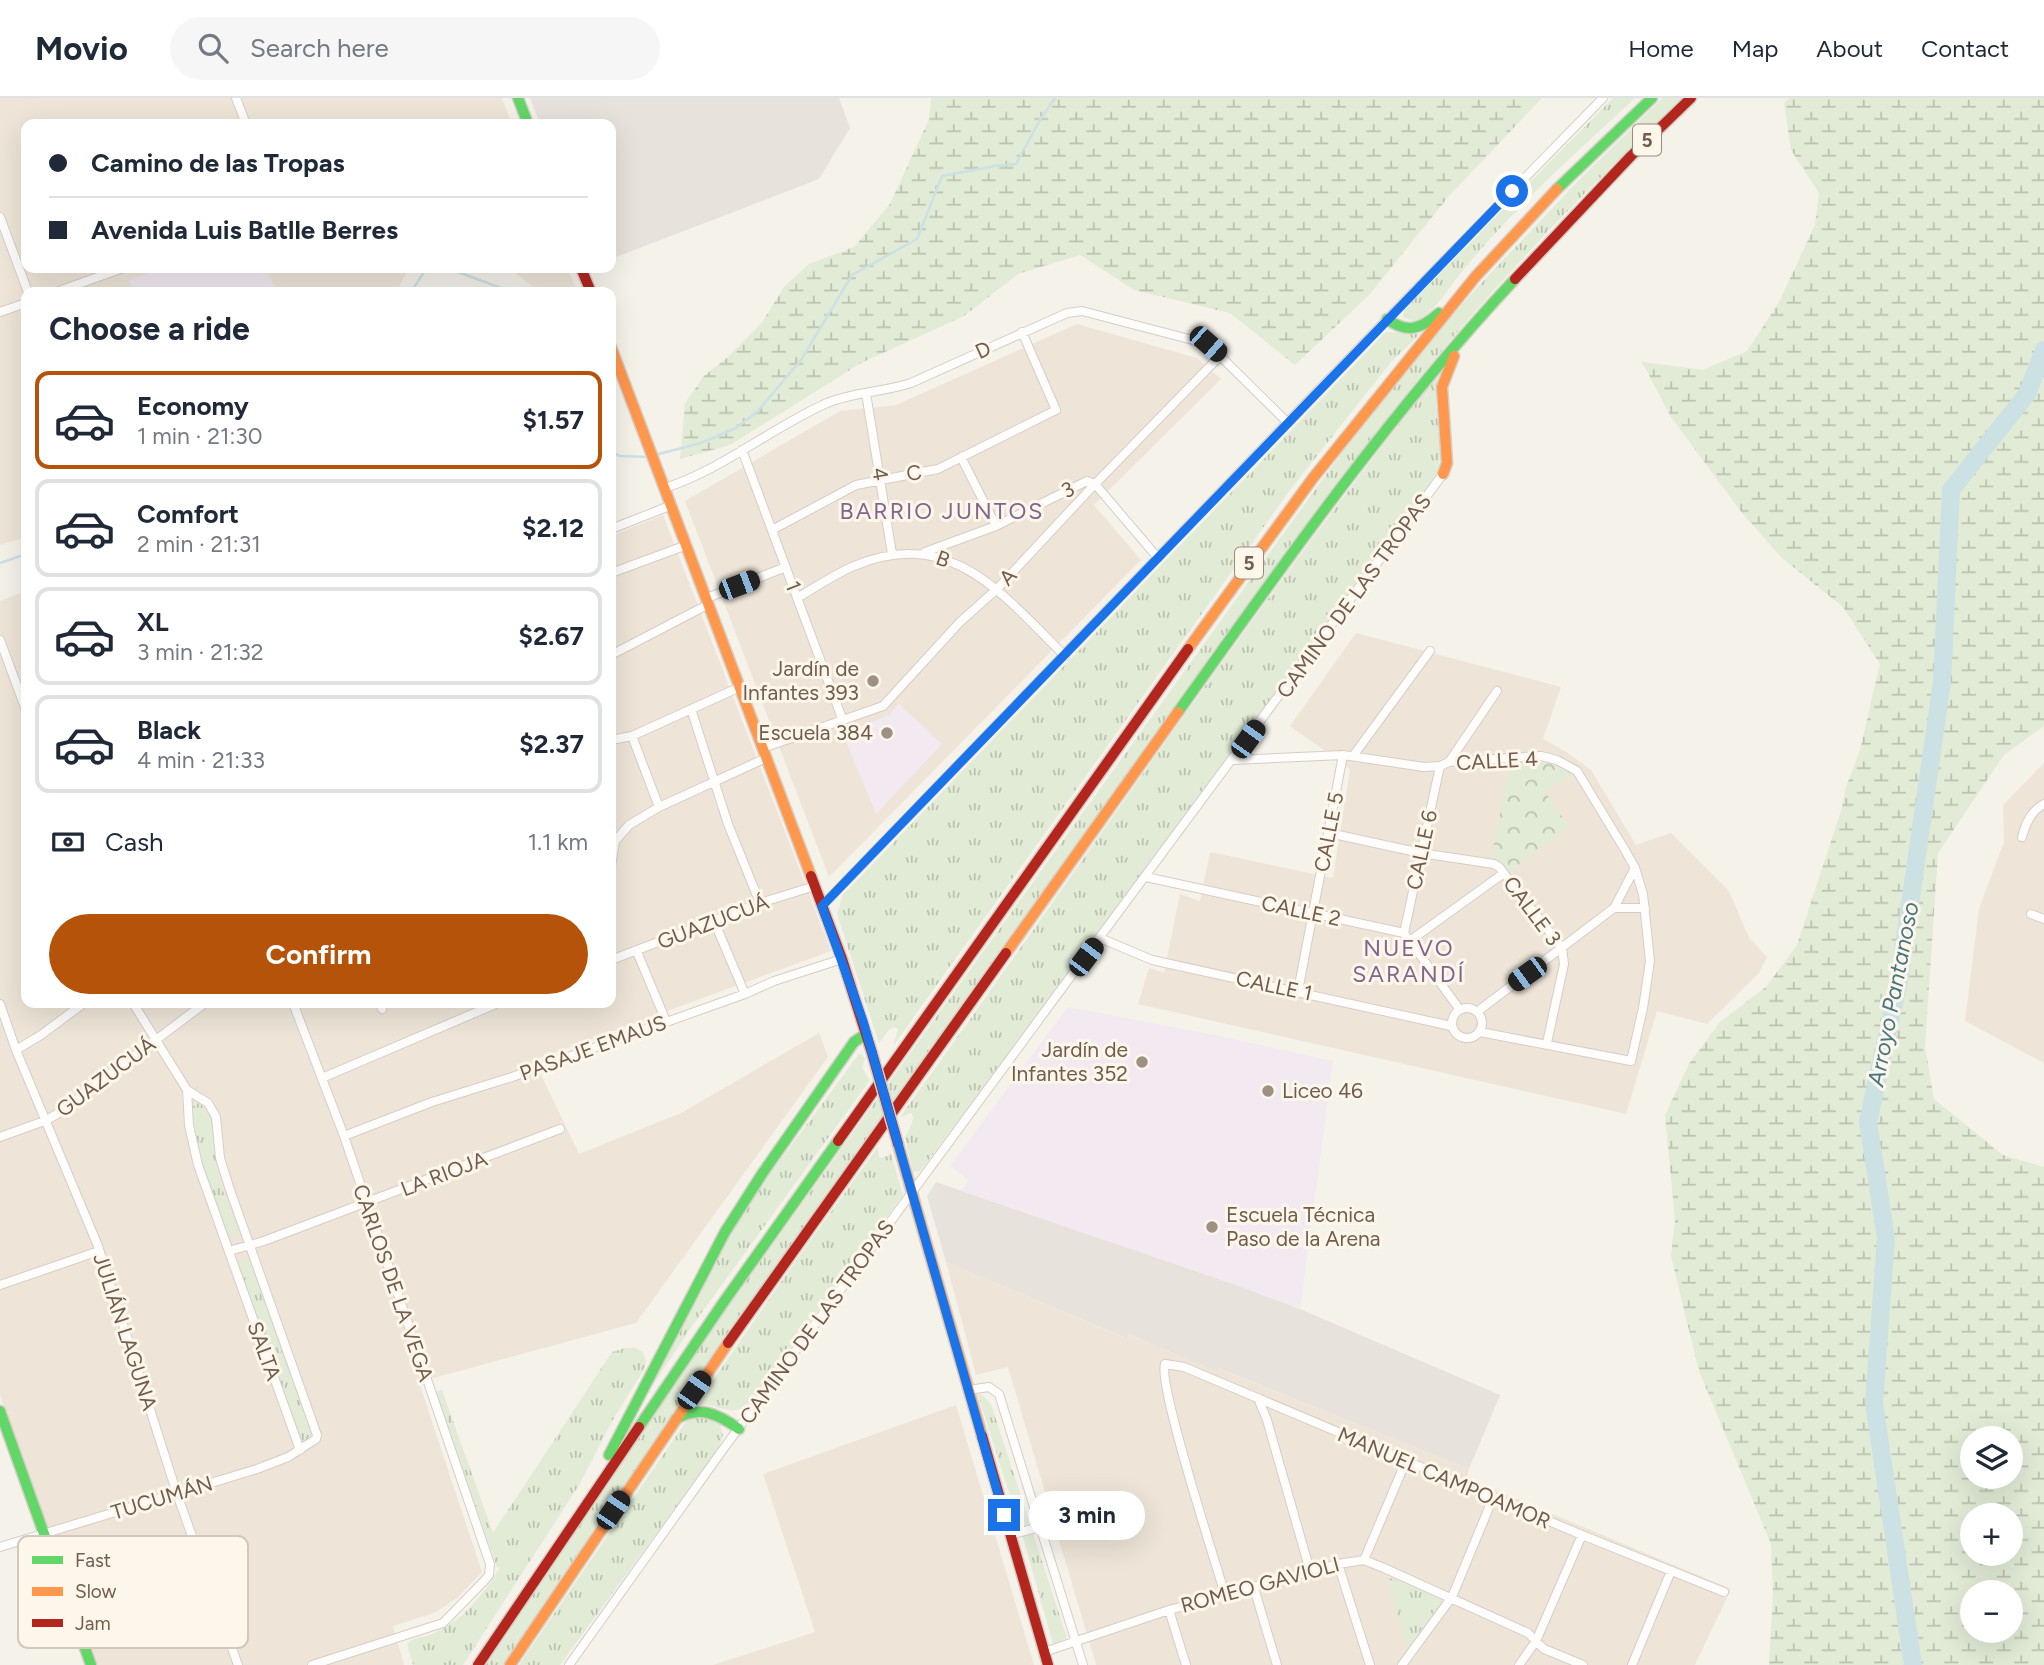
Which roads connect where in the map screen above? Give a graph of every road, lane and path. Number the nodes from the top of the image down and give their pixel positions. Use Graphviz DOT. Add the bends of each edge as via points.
graph roads {
  1 [pos="236,98"];
  2 [pos="518,98"];
  3 [pos="1603,98"];
  4 [pos="1652,98"];
  5 [pos="1691,98"];
  6 [pos="244,119"];
  7 [pos="524,119"];
  8 [pos="0,216"];
  9 [pos="21,273"];
  10 [pos="109,273"];
  11 [pos="70,287"];
  12 [pos="1461,294"];
  13 [pos="21,305"];
  14 [pos="0,312"];
  15 [pos="1387,319"];
  16 [pos="1471,327"];
  17 [pos="1022,332"];
  18 [pos="1221,355"];
  19 [pos="616,361"];
  20 [pos="866,393"];
  21 [pos="1288,423"];
  22 [pos="742,450"];
  23 [pos="961,457"];
  24 [pos="1443,474"];
  25 [pos="880,479"];
  26 [pos="1095,484"];
  27 [pos="665,488"];
  28 [pos="672,505"];
  29 [pos="996,526"];
  30 [pos="616,527"];
  31 [pos="772,530"];
  32 [pos="687,545"];
  33 [pos="925,552"];
  34 [pos="892,554"];
  35 [pos="1158,558"];
  36 [pos="786,566"];
  37 [pos="616,571"];
  38 [pos="997,589"];
  39 [pos="797,598"];
  40 [pos="708,601"];
  41 [pos="0,640"];
  42 [pos="1430,651"];
  43 [pos="616,652"];
  44 [pos="1065,656"];
  45 [pos="740,687"];
  46 [pos="1497,691"];
  47 [pos="21,697"];
  48 [pos="691,709"];
  49 [pos="843,721"];
  50 [pos="632,736"];
  51 [pos="616,739"];
  52 [pos="765,753"];
  53 [pos="1348,755"];
  54 [pos="1233,760"];
  55 [pos="1444,764"];
  56 [pos="715,783"];
  57 [pos="2044,804"];
  58 [pos="659,807"];
  59 [pos="1329,833"];
  60 [pos="2022,837"];
  61 [pos="616,844"];
  62 [pos="1421,853"];
  63 [pos="1634,868"];
  64 [pos="1504,873"];
  65 [pos="1146,877"];
  66 [pos="815,886"];
  67 [pos="760,903"];
  68 [pos="822,906"];
  69 [pos="1614,908"];
  70 [pos="1645,908"];
  71 [pos="1313,913"];
  72 [pos="2031,914"];
  73 [pos="2044,919"];
  74 [pos="714,921"];
  75 [pos="1407,937"];
  76 [pos="1100,938"];
  77 [pos="1562,948"];
  78 [pos="637,952"];
  79 [pos="616,956"];
  80 [pos="842,959"];
  81 [pos="1298,991"];
  82 [pos="745,994"];
  83 [pos="0,1004"];
  84 [pos="77,1008"];
  85 [pos="137,1008"];
  86 [pos="198,1008"];
  87 [pos="295,1008"];
  88 [pos="486,1008"];
  89 [pos="1460,1010"];
  90 [pos="1478,1011"];
  91 [pos="666,1021"];
  92 [pos="1451,1026"];
  93 [pos="1480,1032"];
  94 [pos="866,1034"];
  95 [pos="156,1039"];
  96 [pos="1547,1043"];
  97 [pos="16,1050"];
  98 [pos="322,1078"];
  99 [pos="187,1090"];
  100 [pos="47,1120"];
  101 [pos="560,1129"];
  102 [pos="344,1136"];
  103 [pos="0,1137"];
  104 [pos="912,1193"];
  105 [pos="367,1203"];
  106 [pos="247,1245"];
  107 [pos="99,1251"];
  108 [pos="229,1251"];
  109 [pos="0,1284"];
  110 [pos="968,1391"];
  111 [pos="1258,1398"];
  112 [pos="0,1411"];
  113 [pos="672,1422"];
  114 [pos="739,1429"];
  115 [pos="317,1435"];
  116 [pos="300,1450"];
  117 [pos="1406,1461"];
  118 [pos="177,1494"];
  119 [pos="1493,1498"];
  120 [pos="584,1505"];
  121 [pos="1040,1527"];
  122 [pos="44,1533"];
  123 [pos="1010,1535"];
  124 [pos="1582,1535"];
  125 [pos="35,1536"];
  126 [pos="45,1536"];
  127 [pos="192,1536"];
  128 [pos="18,1541"];
  129 [pos="0,1547"];
  130 [pos="1364,1560"];
  131 [pos="1338,1563"];
  132 [pos="1310,1571"];
  133 [pos="1671,1571"];
  134 [pos="1254,1588"];
  135 [pos="1724,1592"];
  136 [pos="1225,1595"];
  137 [pos="1452,1597"];
  138 [pos="1169,1610"];
  139 [pos="1076,1641"];
  140 [pos="1536,1641"];
  141 [pos="85,1648"];
  142 [pos="232,1648"];
  143 [pos="1044,1652"];
  144 [pos="91,1665"];
  145 [pos="238,1665"];
  146 [pos="312,1665"];
  147 [pos="478,1665"];
  148 [pos="510,1665"];
  149 [pos="569,1665"];
  150 [pos="1048,1665"];
  151 [pos="1083,1665"];
  152 [pos="1186,1665"];
  153 [pos="1277,1665"];
  154 [pos="1370,1665"];
  155 [pos="1402,1665"];
  156 [pos="1519,1665"];
  157 [pos="1583,1665"];
  158 [pos="1632,1665"];
  1 -- 6 [label="street"];
  2 -- 7 [label="main road"];
  3 -- 15 [label="street"];
  4 -- 12 [label="main road, 5" via="1554,192"];
  5 -- 16 [label="main road, 5"];
  8 -- 9 [label="street"];
  10 -- 11 [label="street"];
  12 -- 15 [label="main road" via="1414,329 1398,328"];
  12 -- 120 [label="main road, 5" via="1240,575"];
  13 -- 14 [label="street"];
  15 -- 21 [label="street"];
  16 -- 24 [label="main road" via="1442,387 1447,463"];
  16 -- 113 [label="main road, 5" via="1263,592"];
  17 -- 18 [label="street, D" via="1082,311 1194,339"];
  17 -- 20 [label="street, D" via="911,383"];
  17 -- 23 [label="street, C" via="1056,410"];
  18 -- 21 [label="street, D"];
  18 -- 26 [label="street, A"];
  19 -- 27 [label="main road"];
  20 -- 22 [label="street, D" via="828,403"];
  20 -- 25 [label="street, 4"];
  21 -- 35 [label="street"];
  22 -- 27 [label="street, D" via="690,480"];
  22 -- 31 [label="street, 1"];
  23 -- 25 [label="street, C" via="938,469"];
  23 -- 29 [label="street"];
  24 -- 54 [label="street, CAMINO DE LAS TROPAS"];
  25 -- 31 [label="street, C" via="856,485"];
  25 -- 34 [label="street, 4"];
  26 -- 29 [label="street, 3" via="1087,481"];
  26 -- 35 [label="street"];
  26 -- 38 [label="street, A"];
  27 -- 28 [label="main road"];
  28 -- 30 [label="street"];
  28 -- 32 [label="main road"];
  29 -- 33 [label="street, 3"];
  31 -- 36 [label="street, 1"];
  32 -- 37 [label="street"];
  32 -- 40 [label="main road"];
  33 -- 34 [label="street, B"];
  33 -- 38 [label="street, B" via="965,567"];
  34 -- 39 [label="street, B" via="852,566"];
  35 -- 44 [label="street"];
  36 -- 39 [label="street, 1"];
  36 -- 40 [label="street"];
  38 -- 44 [label="street, B"];
  38 -- 49 [label="street, A" via="883,706"];
  39 -- 49 [label="street, 1"];
  40 -- 43 [label="street"];
  40 -- 45 [label="main road"];
  41 -- 47 [label="street"];
  42 -- 53 [label="street, CALLE 5"];
  44 -- 68 [label="street"];
  45 -- 48 [label="street"];
  45 -- 52 [label="main road"];
  46 -- 55 [label="street, CALLE 6"];
  48 -- 50 [label="street"];
  48 -- 56 [label="street"];
  49 -- 52 [label="street, A"];
  50 -- 51 [label="street"];
  50 -- 58 [label="street"];
  52 -- 56 [label="street, A"];
  52 -- 66 [label="main road"];
  53 -- 54 [label="street, CALLE 4"];
  53 -- 55 [label="street, CALLE 4" via="1424,767"];
  53 -- 59 [label="street, CALLE 5"];
  54 -- 65 [label="street, CAMINO DE LAS TROPAS"];
  55 -- 62 [label="street, CALLE 6"];
  55 -- 63 [label="street, CALLE 4" via="1541,756 1568,765 1577,771"];
  56 -- 58 [label="street, A"];
  56 -- 67 [label="street"];
  57 -- 60 [label="street" via="2033,812"];
  58 -- 61 [label="street, A" via="629,825"];
  59 -- 62 [label="street, CALLE 3"];
  59 -- 71 [label="street, CALLE 5"];
  62 -- 64 [label="street, CALLE 3" via="1494,864"];
  62 -- 75 [label="street, CALLE 6"];
  63 -- 69 [label="street"];
  63 -- 70 [label="street, CALLE 4"];
  64 -- 75 [label="street"];
  64 -- 77 [label="street, CALLE 3"];
  65 -- 71 [label="street, CALLE 2"];
  65 -- 76 [label="street, CAMINO DE LAS TROPAS"];
  66 -- 67 [label="street, GUAZUCUÁ"];
  66 -- 68 [label="main road"];
  67 -- 74 [label="street, GUAZUCUÁ"];
  68 -- 80 [label="main road"];
  69 -- 70 [label="street"];
  69 -- 77 [label="street"];
  70 -- 96 [label="street, CALLE 4" via="1650,961 1631,1061"];
  71 -- 75 [label="street, CALLE 2"];
  71 -- 81 [label="street, CALLE 5"];
  72 -- 73 [label="street"];
  74 -- 78 [label="street, GUAZUCUÁ"];
  74 -- 82 [label="street"];
  75 -- 89 [label="street"];
  76 -- 81 [label="street, CALLE 1" via="1152,960"];
  76 -- 104 [label="street, CAMINO DE LAS TROPAS"];
  77 -- 90 [label="street"];
  77 -- 96 [label="street, CALLE 3" via="1564,964"];
  78 -- 79 [label="street, GUAZUCUÁ"];
  78 -- 91 [label="street"];
  80 -- 82 [label="street, PASAJE EMAUS"];
  80 -- 94 [label="main road"];
  81 -- 92 [label="street, CALLE 1"];
  82 -- 91 [label="street, PASAJE EMAUS"];
  83 -- 97 [label="street, JULIÁN LAGUNA"];
  84 -- 97 [label="street"];
  85 -- 95 [label="street, SALTA"];
  86 -- 95 [label="street, GUAZUCUÁ"];
  87 -- 98 [label="street, CARLOS DE LA VEGA"];
  88 -- 98 [label="street"];
  89 -- 90 [label="street"];
  89 -- 92 [label="street"];
  90 -- 93 [label="street"];
  91 -- 102 [label="street, PASAJE EMAUS"];
  92 -- 93 [label="street" via="1460,1037"];
  93 -- 96 [label="street"];
  94 -- 104 [label="main road, bridge"];
  94 -- 120 [label="main road" via="854,1042 725,1232"];
  95 -- 99 [label="street, SALTA"];
  95 -- 100 [label="street, GUAZUCUÁ"];
  97 -- 100 [label="street, JULIÁN LAGUNA"];
  98 -- 102 [label="street, CARLOS DE LA VEGA"];
  99 -- 106 [label="street, SALTA" via="208,1103 216,1117 220,1158"];
  99 -- 108 [label="street, SALTA" via="191,1142"];
  100 -- 103 [label="street, GUAZUCUÁ"];
  100 -- 107 [label="street, JULIÁN LAGUNA"];
  101 -- 105 [label="street, LA RIOJA"];
  102 -- 105 [label="street, CARLOS DE LA VEGA"];
  104 -- 110 [label="main road"];
  104 -- 114 [label="street, CAMINO DE LAS TROPAS"];
  105 -- 106 [label="street, LA RIOJA"];
  105 -- 146 [label="street, CARLOS DE LA VEGA" via="490,1564 489,1574 443,1623"];
  106 -- 108 [label="street"];
  106 -- 115 [label="street, SALTA"];
  107 -- 109 [label="street"];
  107 -- 118 [label="street, JULIÁN LAGUNA"];
  108 -- 116 [label="street, SALTA"];
  110 -- 121 [label="street" via="989,1387 999,1394"];
  110 -- 123 [label="main road"];
  111 -- 117 [label="street, MANUEL CAMPOAMOR"];
  111 -- 132 [label="street"];
  111 -- 136 [label="street, MANUEL CAMPOAMOR" via="1184,1367 1165,1364 1163,1369"];
  112 -- 122 [label="main road"];
  113 -- 114 [label="main road" via="691,1410 704,1410"];
  113 -- 148 [label="main road, 5"];
  114 -- 149 [label="street, CAMINO DE LAS TROPAS"];
  115 -- 116 [label="street, TUCUMÁN"];
  116 -- 118 [label="street, TUCUMÁN"];
  117 -- 119 [label="street, MANUEL CAMPOAMOR"];
  117 -- 130 [label="street"];
  118 -- 122 [label="street, TUCUMÁN"];
  118 -- 127 [label="street, JULIÁN LAGUNA"];
  119 -- 124 [label="street, MANUEL CAMPOAMOR"];
  119 -- 137 [label="street"];
  120 -- 147 [label="main road, 5"];
  121 -- 123 [label="street"];
  121 -- 139 [label="street"];
  122 -- 125 [label="street, TUCUMÁN"];
  122 -- 126 [label="main road"];
  123 -- 143 [label="main road"];
  124 -- 133 [label="street, MANUEL CAMPOAMOR"];
  124 -- 140 [label="street"];
  128 -- 129 [label="street, TUCUMÁN"];
  130 -- 131 [label="street, ROMEO GAVIOLI"];
  130 -- 137 [label="street, ROMEO GAVIOLI"];
  131 -- 132 [label="street, ROMEO GAVIOLI"];
  131 -- 154 [label="street"];
  132 -- 134 [label="street, ROMEO GAVIOLI"];
  133 -- 135 [label="street, MANUEL CAMPOAMOR"];
  133 -- 158 [label="street"];
  134 -- 136 [label="street, ROMEO GAVIOLI"];
  134 -- 153 [label="street"];
  136 -- 138 [label="street, ROMEO GAVIOLI"];
  137 -- 140 [label="street, ROMEO GAVIOLI"];
  137 -- 155 [label="street"];
  138 -- 139 [label="street, ROMEO GAVIOLI"];
  138 -- 152 [label="street"];
  139 -- 143 [label="street, ROMEO GAVIOLI"];
  139 -- 151 [label="street"];
  140 -- 156 [label="street"];
  140 -- 157 [label="street, ROMEO GAVIOLI"];
  141 -- 144 [label="main road"];
  142 -- 145 [label="street, JULIÁN LAGUNA"];
  143 -- 150 [label="main road"];
}
